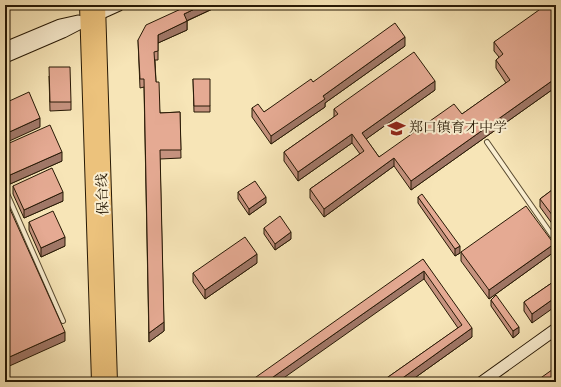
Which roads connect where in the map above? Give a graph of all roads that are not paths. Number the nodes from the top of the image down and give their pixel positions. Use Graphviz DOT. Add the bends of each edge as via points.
graph roads {
  1 [pos="119,5"];
  2 [pos="93,11"];
  3 [pos="5,48"];
  4 [pos="5,57"];
  5 [pos="487,142"];
  6 [pos="5,189"];
  7 [pos="556,241"];
  8 [pos="63,321"];
  9 [pos="556,329"];
  10 [pos="484,381"];
  11 [pos="99,382"];
  12 [pos="110,382"];
  1 -- 2 [label="main road"];
  2 -- 3 [label="main road"];
  2 -- 4 [label="main road" via="63,32"];
  2 -- 11 [label="highway, 保台线"];
  2 -- 12 [label="highway, 保台线"];
  5 -- 7 [label="lane"];
  6 -- 8 [label="lane"];
  9 -- 10 [label="main road"];
}
